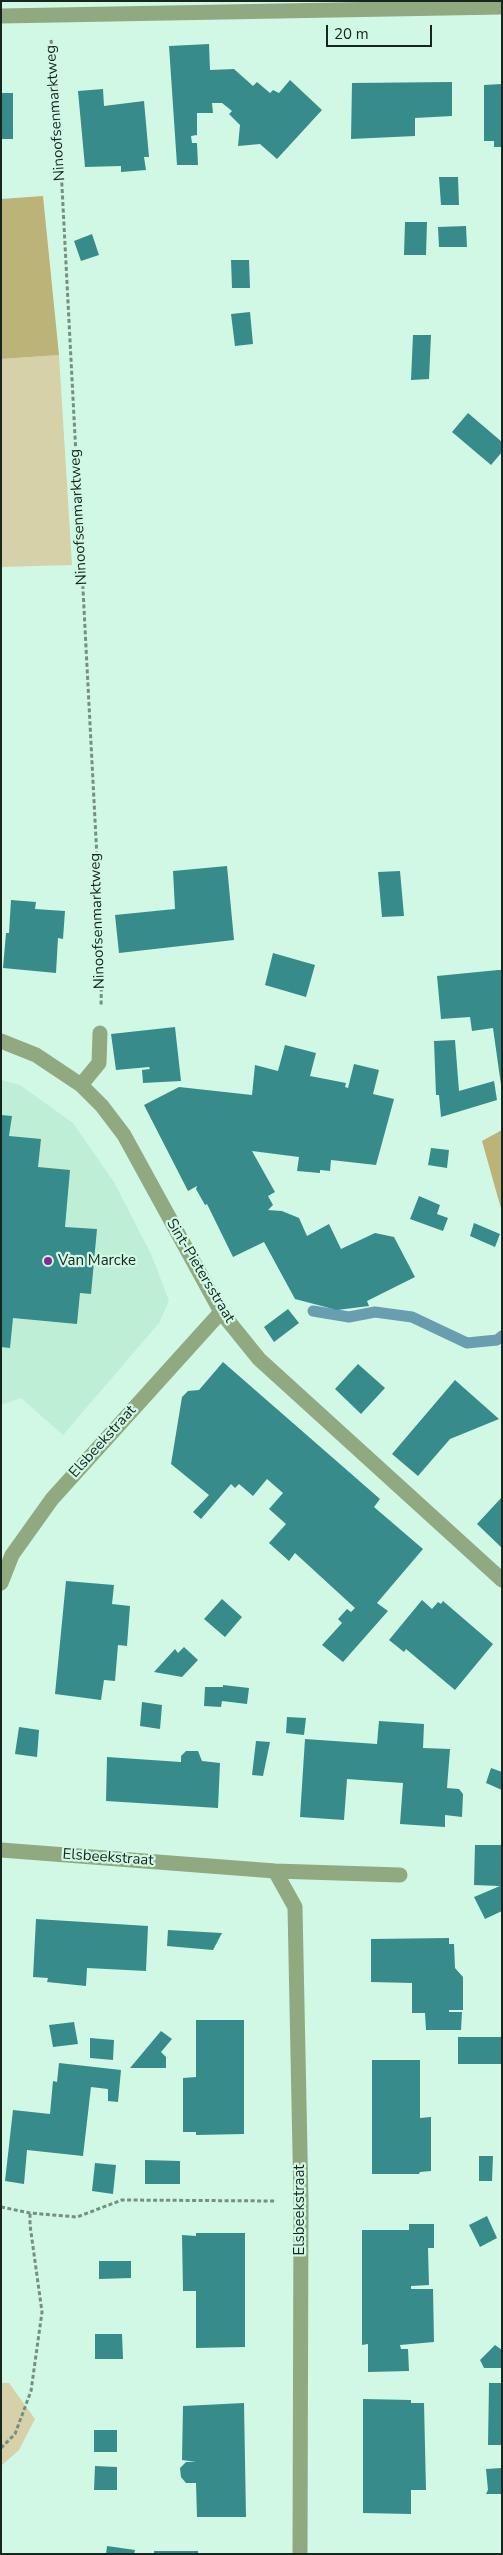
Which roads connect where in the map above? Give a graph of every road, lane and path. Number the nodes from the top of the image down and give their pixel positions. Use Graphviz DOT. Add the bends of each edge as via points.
graph roads {
  1 [pos="48,7"];
  2 [pos="502,7"];
  3 [pos="1,16"];
  4 [pos="100,1033"];
  5 [pos="1,1041"];
  6 [pos="81,1085"];
  7 [pos="221,1312"];
  8 [pos="502,1580"];
  9 [pos="1,1583"];
  10 [pos="1,1850"];
  11 [pos="275,1871"];
  12 [pos="400,1875"];
  13 [pos="301,2201"];
  14 [pos="1,2207"];
  15 [pos="30,2213"];
  16 [pos="1,2448"];
  17 [pos="300,2554"];
  1 -- 2 [label="street"];
  1 -- 3 [label="street"];
  1 -- 4 [label="path, Ninoofsenmarktweg" via="57,91 101,944"];
  4 -- 6 [label="street" via="99,1063"];
  5 -- 6 [label="street, Sint-Pietersstraat" via="36,1055"];
  6 -- 7 [label="street, Sint-Pietersstraat" via="124,1135"];
  7 -- 8 [label="street, Sint-Pietersstraat" via="259,1360"];
  7 -- 9 [label="street, Elsbeekstraat" via="52,1499 12,1555"];
  10 -- 11 [label="street, Elsbeekstraat"];
  11 -- 12 [label="street, Elsbeekstraat"];
  11 -- 13 [label="street, Elsbeekstraat" via="295,1907"];
  13 -- 15 [label="path" via="122,2200 77,2217"];
  13 -- 17 [label="street, Elsbeekstraat"];
  14 -- 15 [label="path"];
  15 -- 16 [label="path" via="42,2312 31,2390 15,2434"];
}
